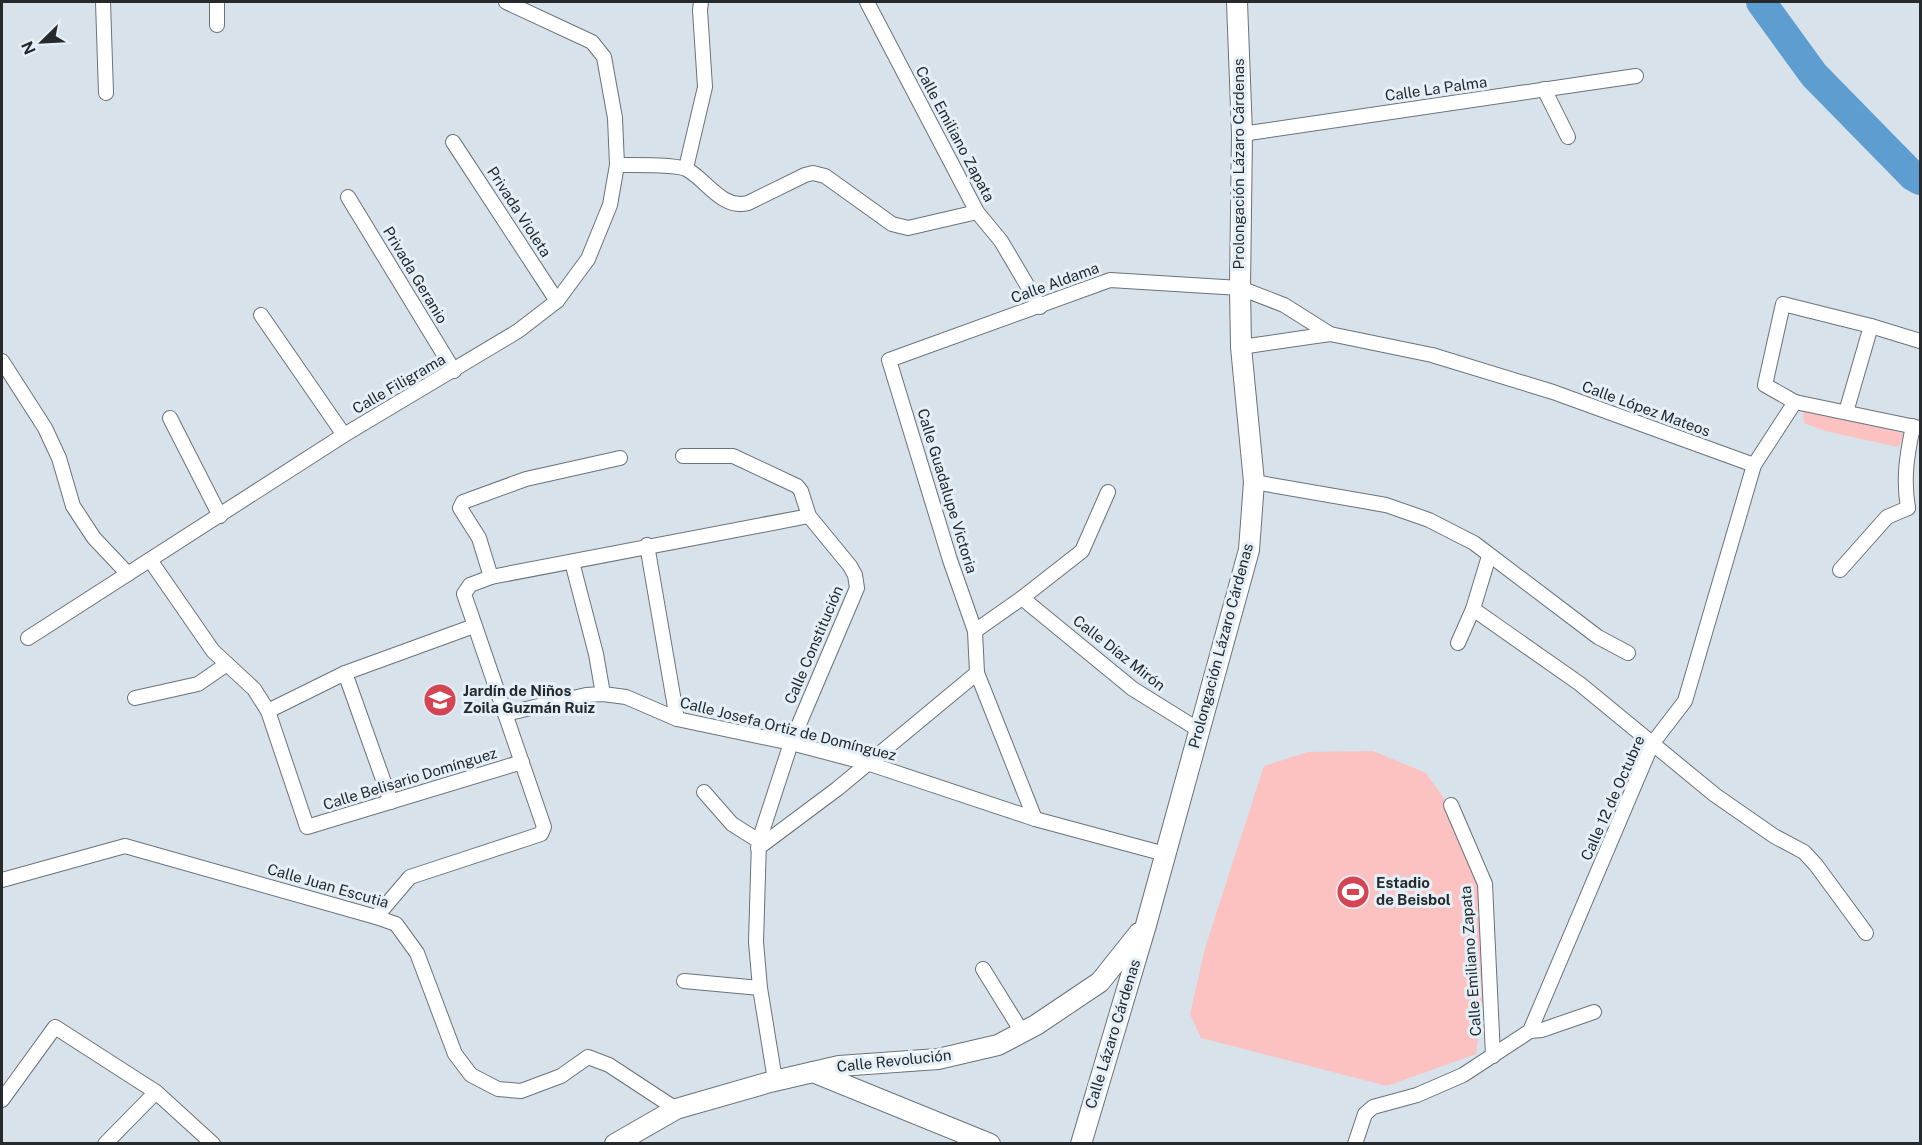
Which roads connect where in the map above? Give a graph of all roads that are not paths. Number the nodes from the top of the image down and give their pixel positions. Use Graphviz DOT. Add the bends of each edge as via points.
graph roads {
  1 [pos="103,2"];
  2 [pos="217,2"];
  3 [pos="506,2"];
  4 [pos="701,2"];
  5 [pos="867,2"];
  6 [pos="1237,2"];
  7 [pos="218,26"];
  8 [pos="1636,76"];
  9 [pos="1544,89"];
  10 [pos="106,93"];
  11 [pos="1242,134"];
  12 [pos="1568,137"];
  13 [pos="453,142"];
  14 [pos="617,165"];
  15 [pos="686,168"];
  16 [pos="348,197"];
  17 [pos="976,212"];
  18 [pos="1240,288"];
  19 [pos="557,301"];
  20 [pos="1040,307"];
  21 [pos="261,315"];
  22 [pos="1871,326"];
  23 [pos="1330,334"];
  24 [pos="1920,341"];
  25 [pos="1241,347"];
  26 [pos="889,360"];
  27 [pos="2,361"];
  28 [pos="454,371"];
  29 [pos="1795,402"];
  30 [pos="1846,412"];
  31 [pos="170,418"];
  32 [pos="1917,427"];
  33 [pos="344,435"];
  34 [pos="683,456"];
  35 [pos="620,458"];
  36 [pos="1754,465"];
  37 [pos="1254,482"];
  38 [pos="1108,492"];
  39 [pos="1914,511"];
  40 [pos="220,516"];
  41 [pos="809,516"];
  42 [pos="647,545"];
  43 [pos="1489,556"];
  44 [pos="150,560"];
  45 [pos="572,562"];
  46 [pos="1840,570"];
  47 [pos="128,574"];
  48 [pos="491,577"];
  49 [pos="1022,598"];
  50 [pos="1473,609"];
  51 [pos="474,626"];
  52 [pos="975,631"];
  53 [pos="28,638"];
  54 [pos="1458,643"];
  55 [pos="1628,653"];
  56 [pos="228,664"];
  57 [pos="345,673"];
  58 [pos="977,673"];
  59 [pos="603,694"];
  60 [pos="135,698"];
  61 [pos="268,711"];
  62 [pos="505,714"];
  63 [pos="677,719"];
  64 [pos="1199,730"];
  65 [pos="791,743"];
  66 [pos="1652,744"];
  67 [pos="522,762"];
  68 [pos="867,763"];
  69 [pos="704,792"];
  70 [pos="391,802"];
  71 [pos="1451,805"];
  72 [pos="1035,819"];
  73 [pos="758,845"];
  74 [pos="1165,854"];
  75 [pos="2,880"];
  76 [pos="376,916"];
  77 [pos="1146,924"];
  78 [pos="1866,933"];
  79 [pos="983,969"];
  80 [pos="684,981"];
  81 [pos="760,988"];
  82 [pos="1594,1012"];
  83 [pos="1530,1031"];
  84 [pos="1022,1032"];
  85 [pos="1493,1056"];
  86 [pos="813,1072"];
  87 [pos="775,1080"];
  88 [pos="156,1092"];
  89 [pos="2,1100"];
  90 [pos="676,1109"];
  91 [pos="105,1143"];
  92 [pos="213,1143"];
  93 [pos="615,1143"];
  94 [pos="990,1143"];
  95 [pos="1081,1143"];
  96 [pos="1355,1143"];
  1 -- 10 [label="street"];
  2 -- 7 [label="street"];
  3 -- 14 [label="street, Calle Filigrama" via="592,42 604,57 615,118"];
  4 -- 15 [label="street" via="705,87"];
  5 -- 17 [label="street, Calle Emiliano Zapata"];
  6 -- 11 [label="main road, Prolongación Lázaro Cárdenas"];
  8 -- 9 [label="street, Calle La Palma"];
  9 -- 11 [label="street, Calle La Palma"];
  9 -- 12 [label="street"];
  11 -- 18 [label="main road, Prolongación Lázaro Cárdenas"];
  13 -- 19 [label="street, Privada Violeta"];
  14 -- 15 [label="street"];
  14 -- 19 [label="street, Calle Filigrama" via="609,205 588,259"];
  15 -- 17 [label="street" via="731,204 740,205 813,173 825,176 892,224 902,227"];
  16 -- 28 [label="street, Privada Geranio"];
  17 -- 20 [label="street, Calle Emiliano Zapata" via="1001,241"];
  18 -- 20 [label="street, Calle Aldama" via="1110,280"];
  18 -- 23 [label="street, Calle López Mateos" via="1284,305"];
  18 -- 25 [label="main road, Prolongación Lázaro Cárdenas"];
  19 -- 28 [label="street, Calle Filigrama"];
  20 -- 26 [label="street, Calle Aldama"];
  21 -- 33 [label="street"];
  22 -- 24 [label="street"];
  22 -- 29 [label="street" via="1783,304 1765,385"];
  22 -- 30 [label="street"];
  23 -- 25 [label="street, Calle López Mateos"];
  23 -- 36 [label="street, Calle López Mateos" via="1432,355 1542,389"];
  25 -- 37 [label="main road, Prolongación Lázaro Cárdenas"];
  26 -- 52 [label="street, Calle Guadalupe Victoria"];
  27 -- 47 [label="street" via="45,428 73,506 94,538"];
  28 -- 33 [label="street, Calle Filigrama"];
  29 -- 30 [label="street"];
  29 -- 36 [label="street"];
  30 -- 32 [label="street"];
  31 -- 40 [label="street"];
  32 -- 39 [label="street" via="1905,465"];
  33 -- 40 [label="street, Calle Filigrama"];
  34 -- 41 [label="street, Calle Constitución" via="733,456 793,484 801,491"];
  35 -- 48 [label="street" via="526,479 464,502 460,508 479,538"];
  36 -- 66 [label="street, Calle 12 de Octubre" via="1685,700"];
  37 -- 43 [label="street" via="1386,505 1429,520 1474,543"];
  37 -- 64 [label="main road, Prolongación Lázaro Cárdenas" via="1249,550"];
  38 -- 49 [label="street" via="1082,551"];
  39 -- 46 [label="street" via="1887,517"];
  40 -- 44 [label="street, Calle Filigrama"];
  41 -- 42 [label="street"];
  41 -- 65 [label="street, Calle Constitución" via="850,566 857,588"];
  42 -- 45 [label="street"];
  42 -- 63 [label="street"];
  43 -- 50 [label="street"];
  43 -- 55 [label="street" via="1598,637"];
  44 -- 47 [label="street, Calle Filigrama"];
  44 -- 56 [label="street" via="213,651"];
  45 -- 48 [label="street"];
  45 -- 59 [label="street"];
  47 -- 53 [label="street, Calle Filigrama"];
  48 -- 51 [label="street" via="470,585 464,594"];
  49 -- 52 [label="street"];
  49 -- 64 [label="street, Calle Díaz Mirón" via="1133,689"];
  50 -- 54 [label="street"];
  50 -- 66 [label="street" via="1580,684"];
  51 -- 57 [label="street"];
  51 -- 62 [label="street"];
  52 -- 58 [label="street, Calle Guadalupe Victoria"];
  56 -- 60 [label="street" via="198,684"];
  56 -- 61 [label="street" via="254,689"];
  57 -- 61 [label="street"];
  57 -- 70 [label="street"];
  58 -- 68 [label="street"];
  58 -- 72 [label="street"];
  59 -- 62 [label="street, Calle Josefa Ortiz de Domínguez"];
  59 -- 63 [label="street, Calle Josefa Ortiz de Domínguez" via="626,697"];
  61 -- 70 [label="street, Calle Belisario Domínguez" via="307,827"];
  62 -- 67 [label="street"];
  63 -- 65 [label="street, Calle Josefa Ortiz de Domínguez"];
  64 -- 74 [label="main road, Prolongación Lázaro Cárdenas"];
  65 -- 68 [label="street, Calle Josefa Ortiz de Domínguez"];
  65 -- 73 [label="street, Calle Constitución"];
  66 -- 78 [label="street" via="1715,795 1804,852"];
  66 -- 83 [label="street, Calle 12 de Octubre"];
  67 -- 70 [label="street, Calle Belisario Domínguez"];
  67 -- 76 [label="street" via="544,827 541,834 410,877"];
  68 -- 72 [label="street, Calle Josefa Ortiz de Domínguez"];
  68 -- 73 [label="street"];
  69 -- 73 [label="street" via="732,824"];
  71 -- 85 [label="street, Calle Emiliano Zapata" via="1485,884"];
  72 -- 74 [label="street, Calle Josefa Ortiz de Domínguez"];
  73 -- 81 [label="street, Calle Constitución" via="756,942"];
  74 -- 77 [label="main road, Prolongación Lázaro Cárdenas"];
  75 -- 76 [label="street, Calle Juan Escutia" via="125,846"];
  76 -- 90 [label="street, Calle Juan Escutia" via="396,924 417,954 455,1054 471,1075 498,1089 521,1091 561,1076 588,1058 609,1065"];
  77 -- 84 [label="main road, Calle Revolución" via="1100,982"];
  77 -- 95 [label="main road, Calle Lázaro Cárdenas"];
  79 -- 84 [label="street"];
  80 -- 81 [label="street"];
  81 -- 87 [label="street, Calle Constitución"];
  82 -- 83 [label="street"];
  83 -- 85 [label="street"];
  84 -- 86 [label="main road, Calle Revolución" via="998,1046 938,1059 839,1066"];
  85 -- 96 [label="street, Calle Emiliano Zapata" via="1463,1075 1417,1095 1374,1107 1365,1114"];
  86 -- 87 [label="main road, Calle Revolución"];
  86 -- 94 [label="main road, Calle Revolución"];
  87 -- 90 [label="main road, Calle Revolución"];
  88 -- 89 [label="street" via="55,1027"];
  88 -- 91 [label="street"];
  88 -- 92 [label="street"];
  90 -- 93 [label="main road, Calle Revolución"];
}
